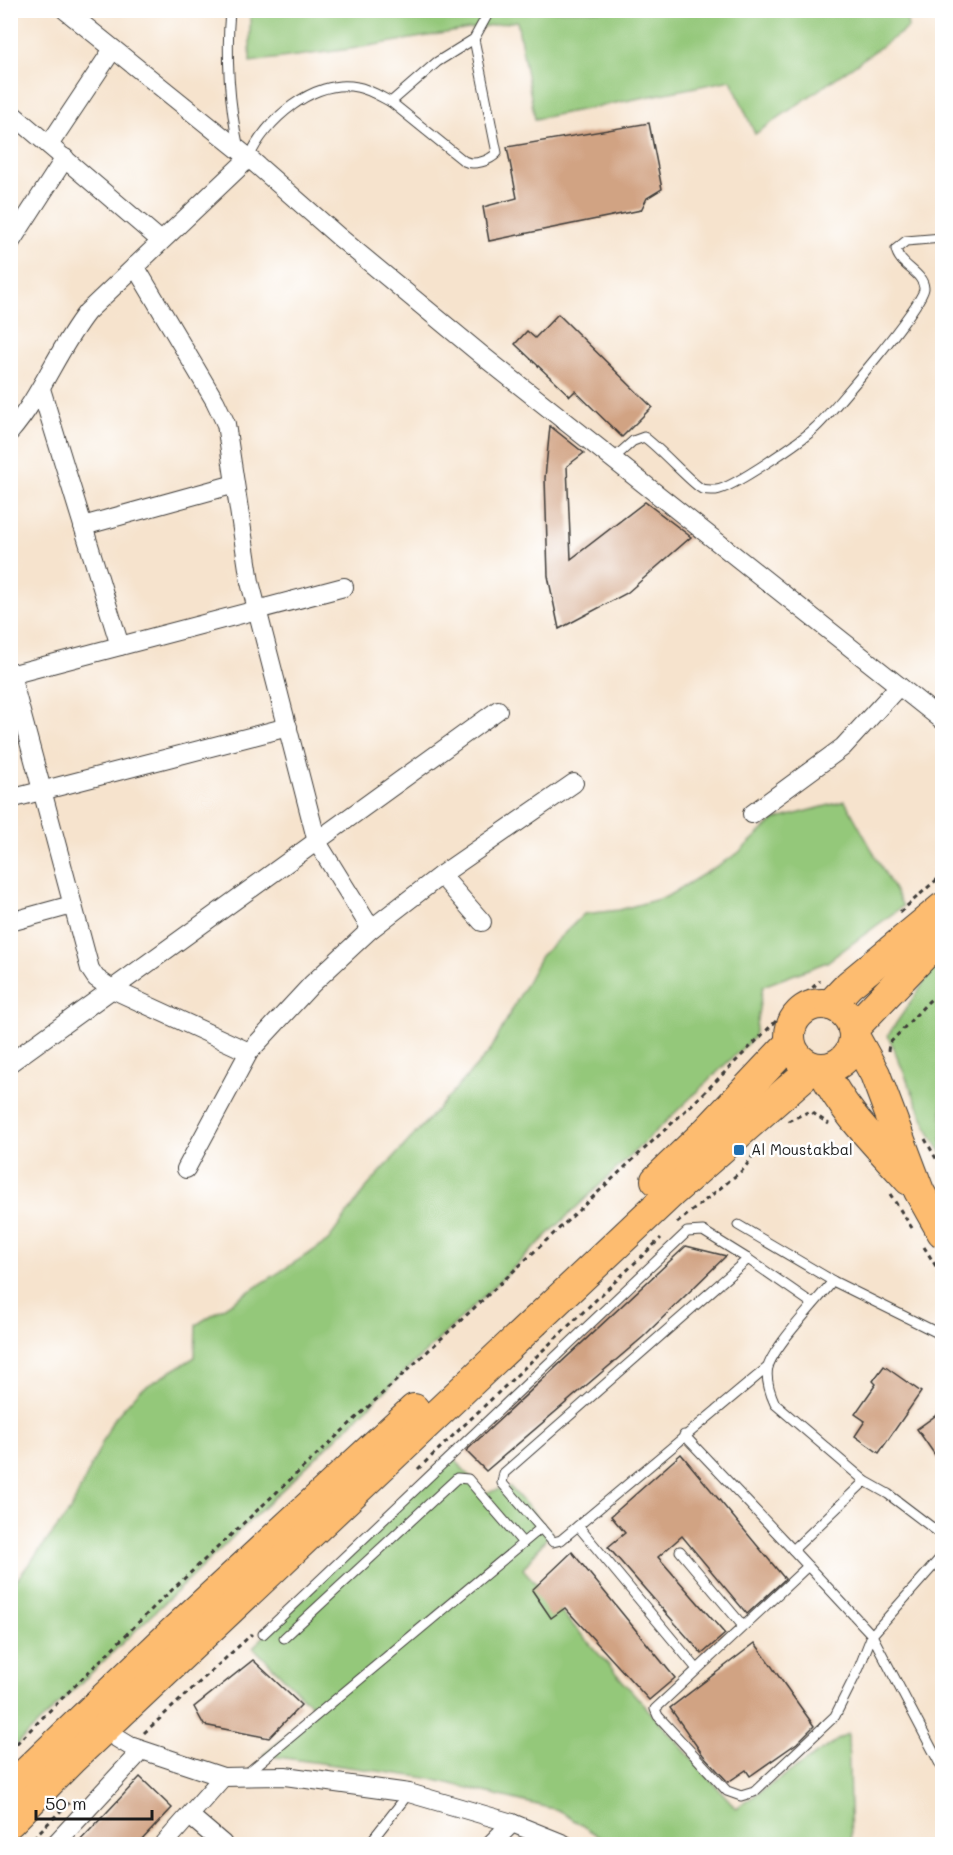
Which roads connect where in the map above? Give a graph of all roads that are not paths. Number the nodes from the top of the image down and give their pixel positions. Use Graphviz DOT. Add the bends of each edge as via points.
graph roads {
  1 [pos="65,10"];
  2 [pos="231,10"];
  3 [pos="489,10"];
  4 [pos="474,39"];
  5 [pos="113,49"];
  6 [pos="391,102"];
  7 [pos="10,112"];
  8 [pos="49,145"];
  9 [pos="244,154"];
  10 [pos="65,158"];
  11 [pos="942,238"];
  12 [pos="161,241"];
  13 [pos="10,243"];
  14 [pos="135,266"];
  15 [pos="41,389"];
  16 [pos="10,432"];
  17 [pos="613,459"];
  18 [pos="235,484"];
  19 [pos="83,526"];
  20 [pos="344,587"];
  21 [pos="258,610"];
  22 [pos="120,646"];
  23 [pos="11,674"];
  24 [pos="899,686"];
  25 [pos="498,710"];
  26 [pos="942,720"];
  27 [pos="288,727"];
  28 [pos="574,783"];
  29 [pos="42,791"];
  30 [pos="10,800"];
  31 [pos="752,814"];
  32 [pos="317,842"];
  33 [pos="441,875"];
  34 [pos="72,905"];
  35 [pos="942,908"];
  36 [pos="10,921"];
  37 [pos="482,922"];
  38 [pos="371,929"];
  39 [pos="942,936"];
  40 [pos="112,989"];
  41 [pos="827,991"];
  42 [pos="854,1033"];
  43 [pos="790,1043"];
  44 [pos="249,1052"];
  45 [pos="10,1063"];
  46 [pos="818,1069"];
  47 [pos="186,1169"];
  48 [pos="919,1191"];
  49 [pos="738,1225"];
  50 [pos="942,1232"];
  51 [pos="748,1259"];
  52 [pos="833,1281"];
  53 [pos="813,1304"];
  54 [pos="942,1335"];
  55 [pos="768,1367"];
  56 [pos="684,1435"];
  57 [pos="865,1481"];
  58 [pos="578,1526"];
  59 [pos="541,1528"];
  60 [pos="942,1535"];
  61 [pos="523,1543"];
  62 [pos="793,1550"];
  63 [pos="680,1551"];
  64 [pos="942,1556"];
  65 [pos="808,1566"];
  66 [pos="743,1626"];
  67 [pos="263,1634"];
  68 [pos="872,1635"];
  69 [pos="284,1638"];
  70 [pos="697,1669"];
  71 [pos="95,1724"];
  72 [pos="141,1750"];
  73 [pos="942,1768"];
  74 [pos="223,1777"];
  75 [pos="243,1777"];
  76 [pos="10,1788"];
  77 [pos="409,1793"];
  78 [pos="190,1816"];
  79 [pos="10,1822"];
  80 [pos="512,1822"];
  81 [pos="55,1845"];
  82 [pos="164,1845"];
  83 [pos="223,1845"];
  84 [pos="369,1845"];
  85 [pos="491,1845"];
  86 [pos="564,1845"];
  1 -- 5 [label="street"];
  2 -- 9 [label="lane" via="231,112"];
  3 -- 4 [label="lane"];
  4 -- 6 [label="lane" via="437,62"];
  4 -- 6 [label="lane" via="496,143 494,157 475,163 464,160"];
  5 -- 8 [label="street"];
  5 -- 9 [label="street"];
  6 -- 9 [label="lane" via="356,86 316,92 297,102"];
  7 -- 8 [label="street"];
  8 -- 10 [label="street"];
  9 -- 12 [label="street"];
  9 -- 17 [label="street" via="348,245"];
  10 -- 12 [label="street"];
  10 -- 13 [label="street"];
  11 -- 17 [label="lane" via="906,241 896,249 898,258 922,281 922,297 909,318 816,428 794,445 718,490 701,489 644,437 633,441"];
  12 -- 14 [label="street"];
  14 -- 15 [label="street" via="87,312 65,340"];
  14 -- 18 [label="street" via="226,424"];
  15 -- 16 [label="street"];
  15 -- 19 [label="street"];
  17 -- 24 [label="street"];
  18 -- 19 [label="street"];
  18 -- 21 [label="street"];
  19 -- 22 [label="street"];
  20 -- 21 [label="street"];
  21 -- 22 [label="street"];
  21 -- 27 [label="street"];
  22 -- 23 [label="street"];
  23 -- 29 [label="street"];
  24 -- 26 [label="street"];
  24 -- 31 [label="street" via="843,747"];
  25 -- 32 [label="street"];
  27 -- 29 [label="street"];
  27 -- 32 [label="street"];
  28 -- 33 [label="street"];
  29 -- 30 [label="street"];
  29 -- 34 [label="street"];
  32 -- 38 [label="street"];
  32 -- 40 [label="street"];
  33 -- 37 [label="street"];
  33 -- 38 [label="street"];
  34 -- 36 [label="street"];
  34 -- 40 [label="street" via="90,969"];
  35 -- 41 [label="highway" via="849,985"];
  38 -- 44 [label="street" via="312,984"];
  39 -- 42 [label="highway"];
  40 -- 44 [label="street"];
  40 -- 45 [label="street"];
  41 -- 42 [label="highway" via="849,1019"];
  41 -- 43 [label="highway" via="796,1016 791,1024"];
  42 -- 46 [label="highway" via="846,1058"];
  42 -- 48 [label="highway" via="875,1074"];
  43 -- 46 [label="highway" via="795,1055"];
  43 -- 71 [label="highway" via="691,1147 175,1630"];
  44 -- 47 [label="street"];
  46 -- 48 [label="highway" via="867,1134"];
  46 -- 71 [label="highway" via="671,1193"];
  48 -- 50 [label="highway"];
  49 -- 52 [label="lane"];
  51 -- 53 [label="lane"];
  51 -- 59 [label="lane" via="504,1473 502,1483"];
  51 -- 67 [label="lane" via="703,1231 687,1232"];
  52 -- 53 [label="lane"];
  52 -- 54 [label="lane"];
  53 -- 55 [label="lane"];
  55 -- 56 [label="lane"];
  55 -- 57 [label="lane" via="775,1404"];
  56 -- 58 [label="lane"];
  56 -- 62 [label="lane"];
  57 -- 60 [label="lane"];
  57 -- 62 [label="lane"];
  58 -- 59 [label="lane" via="557,1542"];
  58 -- 70 [label="lane"];
  59 -- 61 [label="lane"];
  61 -- 69 [label="lane" via="468,1479 457,1478"];
  61 -- 75 [label="lane"];
  62 -- 65 [label="lane"];
  63 -- 66 [label="lane"];
  64 -- 68 [label="lane"];
  65 -- 66 [label="lane"];
  65 -- 68 [label="lane"];
  66 -- 70 [label="lane"];
  68 -- 70 [label="lane" via="835,1716 754,1792 741,1796 727,1791 658,1716 658,1704"];
  68 -- 73 [label="lane"];
  71 -- 72 [label="street"];
  71 -- 76 [label="highway"];
  71 -- 79 [label="highway"];
  72 -- 74 [label="street"];
  72 -- 81 [label="street"];
  74 -- 75 [label="street"];
  74 -- 78 [label="street"];
  75 -- 77 [label="street" via="285,1776"];
  77 -- 80 [label="street"];
  77 -- 84 [label="lane"];
  78 -- 82 [label="street"];
  78 -- 83 [label="street"];
  80 -- 85 [label="street"];
  80 -- 86 [label="street"];
}
